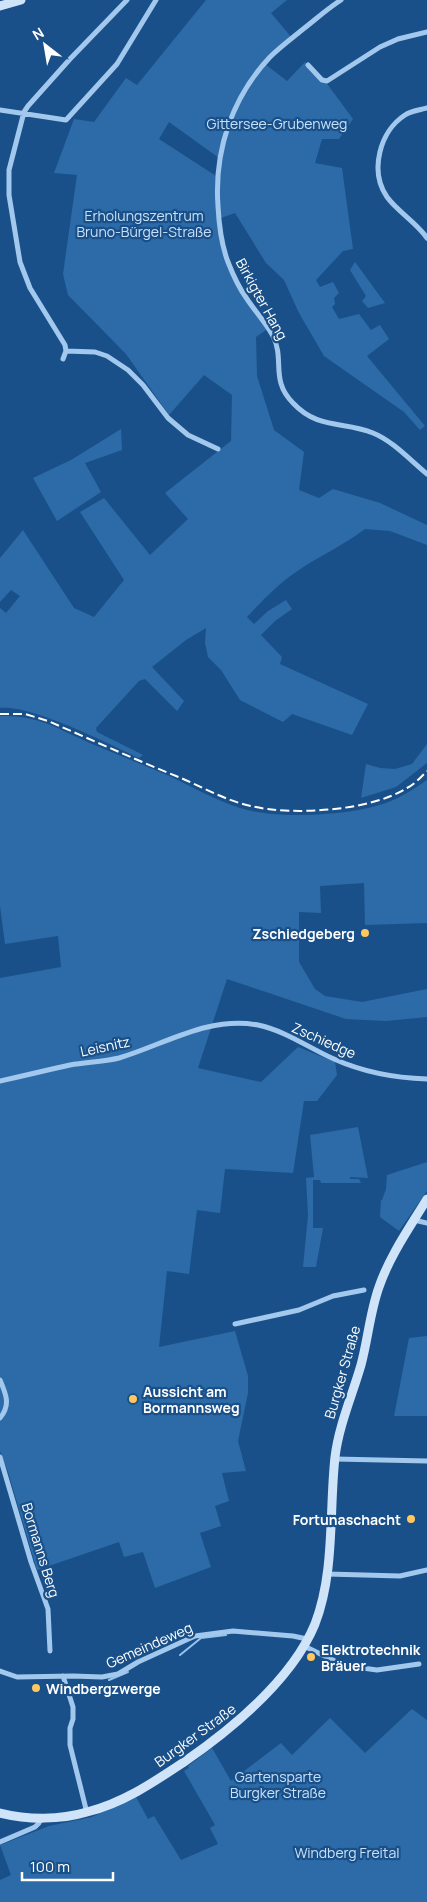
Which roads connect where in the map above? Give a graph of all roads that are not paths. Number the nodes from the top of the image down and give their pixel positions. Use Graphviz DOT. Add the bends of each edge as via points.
graph roads {
  1 [pos="21,0"];
  2 [pos="127,0"];
  3 [pos="156,0"];
  4 [pos="341,0"];
  5 [pos="0,6"];
  6 [pos="427,32"];
  7 [pos="308,65"];
  8 [pos="427,108"];
  9 [pos="0,110"];
  10 [pos="24,112"];
  11 [pos="427,238"];
  12 [pos="66,351"];
  13 [pos="63,359"];
  14 [pos="218,449"];
  15 [pos="427,474"];
  16 [pos="212,1025"];
  17 [pos="427,1079"];
  18 [pos="0,1081"];
  19 [pos="427,1199"];
  20 [pos="414,1220"];
  21 [pos="427,1223"];
  22 [pos="364,1290"];
  23 [pos="235,1324"];
  24 [pos="0,1380"];
  25 [pos="0,1418"];
  26 [pos="0,1456"];
  27 [pos="335,1459"];
  28 [pos="427,1461"];
  29 [pos="427,1570"];
  30 [pos="326,1574"];
  31 [pos="306,1643"];
  32 [pos="50,1651"];
  33 [pos="418,1664"];
  34 [pos="0,1671"];
  35 [pos="63,1676"];
  36 [pos="0,1813"];
  37 [pos="87,1813"];
  38 [pos="39,1817"];
  39 [pos="0,1842"];
  1 -- 5 [label="main road"];
  2 -- 10 [label="street"];
  3 -- 10 [label="street" via="117,64 66,120"];
  4 -- 15 [label="street, Birkigter Hang" via="275,52 248,85 221,148 217,176 220,232 241,290 275,340 279,377 292,402 322,422 379,436"];
  6 -- 7 [label="street" via="380,47 328,81 322,80"];
  8 -- 11 [label="street" via="406,114 388,133 380,150 378,170 381,186 388,198"];
  9 -- 10 [label="street"];
  10 -- 12 [label="street" via="8,170 20,262 30,288"];
  12 -- 13 [label="street"];
  12 -- 14 [label="street" via="95,352 107,356 128,370 168,418 188,435"];
  16 -- 17 [label="street, Zschiedge" via="260,1026 351,1065 388,1075"];
  16 -- 18 [label="street, Leisnitz" via="119,1058"];
  19 -- 20 [label="main road, Burgker Straße"];
  20 -- 21 [label="street"];
  20 -- 27 [label="main road, Burgker Straße" via="378,1289 361,1364 340,1428"];
  22 -- 23 [label="street" via="333,1296 299,1310"];
  24 -- 25 [label="street" via="8,1404"];
  26 -- 32 [label="street, Bormanns Berg" via="48,1609"];
  27 -- 28 [label="street"];
  27 -- 30 [label="main road, Burgker Straße"];
  29 -- 30 [label="street" via="400,1576"];
  30 -- 31 [label="main road, Burgker Straße" via="321,1606"];
  31 -- 33 [label="street, Gemeindeweg" via="339,1663 355,1667 377,1670"];
  31 -- 35 [label="street, Gemeindeweg" via="292,1636 233,1631 206,1634 194,1636 110,1676"];
  31 -- 37 [label="main road, Burgker Straße" via="282,1676 244,1717 141,1789 116,1803"];
  34 -- 35 [label="street, Gemeindeweg" via="17,1677"];
  35 -- 37 [label="street" via="73,1707 70,1740"];
  36 -- 38 [label="main road, Burgker Straße"];
  37 -- 38 [label="main road, Burgker Straße"];
  38 -- 39 [label="street" via="35,1827"];
}
